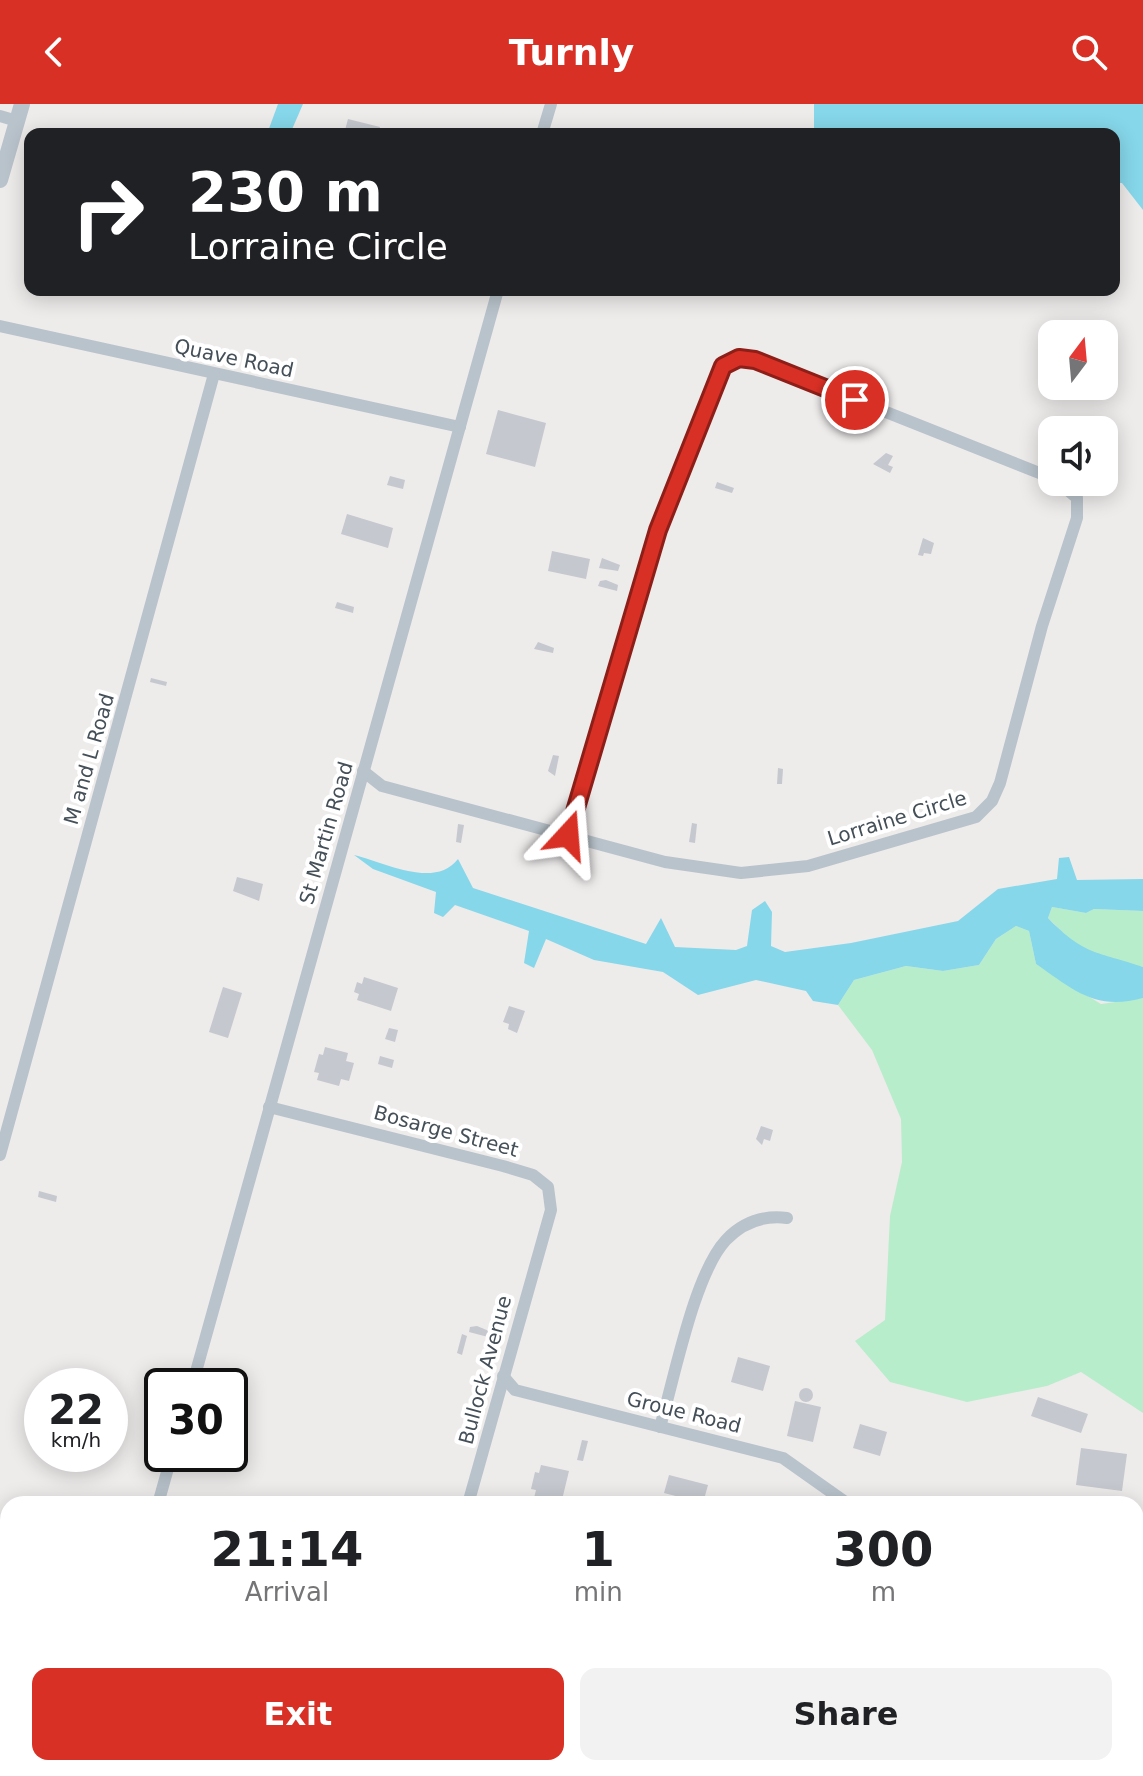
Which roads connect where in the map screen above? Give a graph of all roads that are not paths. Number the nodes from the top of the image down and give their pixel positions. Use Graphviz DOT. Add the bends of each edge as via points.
graph roads {
  1 [pos="551,104"];
  2 [pos="20,112"];
  3 [pos="0,116"];
  4 [pos="544,128"];
  5 [pos="0,180"];
  6 [pos="496,296"];
  7 [pos="0,326"];
  8 [pos="214,374"];
  9 [pos="460,427"];
  10 [pos="1038,472"];
  11 [pos="1075,496"];
  12 [pos="363,771"];
  13 [pos="568,835"];
  14 [pos="269,1107"];
  15 [pos="0,1155"];
  16 [pos="787,1218"];
  17 [pos="540,1247"];
  18 [pos="197,1368"];
  19 [pos="503,1376"];
  20 [pos="660,1427"];
  21 [pos="167,1472"];
  22 [pos="160,1496"];
  23 [pos="470,1496"];
  24 [pos="837,1496"];
  1 -- 4 [label="street"];
  2 -- 3 [label="street"];
  2 -- 5 [label="street"];
  6 -- 9 [label="street, St Martin Road"];
  7 -- 8 [label="street, Quave Road"];
  8 -- 9 [label="street, Quave Road"];
  8 -- 15 [label="street, M and L Road"];
  9 -- 12 [label="street, St Martin Road"];
  10 -- 13 [label="street" via="755,360 739,358 723,366 658,530"];
  11 -- 13 [label="street, Lorraine Circle" via="1077,518 1000,783 984,811 855,854 770,873 707,870"];
  12 -- 13 [label="street, Lorraine Circle" via="382,786"];
  12 -- 14 [label="street, St Martin Road"];
  14 -- 17 [label="street, Bosarge Street" via="533,1175 552,1195"];
  14 -- 18 [label="street, St Martin Road"];
  16 -- 20 [label="street" via="759,1219 725,1242 701,1289"];
  17 -- 19 [label="street, Bullock Avenue"];
  19 -- 20 [label="street, Groue Road" via="515,1390"];
  19 -- 23 [label="street, Bullock Avenue"];
  20 -- 24 [label="street, Groue Road" via="783,1458"];
  21 -- 22 [label="street"];
}
